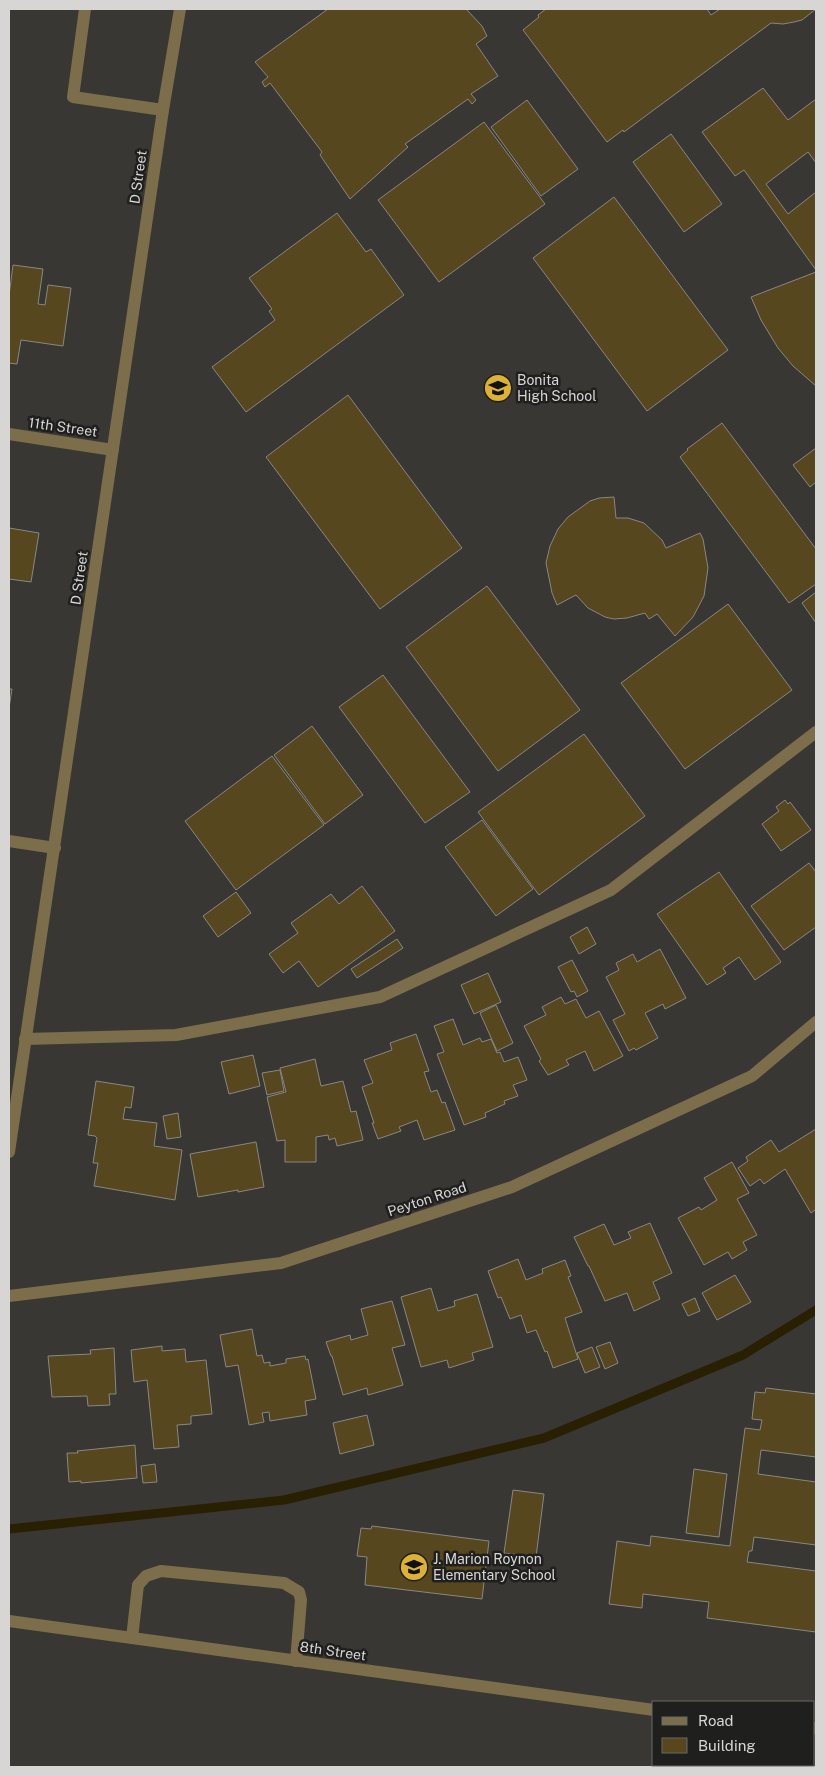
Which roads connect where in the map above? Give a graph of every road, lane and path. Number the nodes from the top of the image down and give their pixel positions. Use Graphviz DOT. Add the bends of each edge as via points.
graph roads {
  1 [pos="85,9"];
  2 [pos="180,9"];
  3 [pos="163,110"];
  4 [pos="9,434"];
  5 [pos="112,450"];
  6 [pos="816,732"];
  7 [pos="9,841"];
  8 [pos="55,848"];
  9 [pos="816,1022"];
  10 [pos="24,1039"];
  11 [pos="9,1152"];
  12 [pos="9,1296"];
  13 [pos="9,1621"];
  14 [pos="132,1638"];
  15 [pos="296,1660"];
  16 [pos="652,1710"];
  1 -- 3 [label="street" via="72,97"];
  2 -- 3 [label="street, D Street"];
  3 -- 5 [label="street, D Street"];
  4 -- 5 [label="street, 11th Street"];
  5 -- 8 [label="street, D Street"];
  6 -- 10 [label="street" via="611,890 380,997 176,1035"];
  7 -- 8 [label="street"];
  8 -- 10 [label="street, D Street"];
  9 -- 12 [label="street, Peyton Road" via="752,1076 512,1187 281,1263"];
  10 -- 11 [label="street, D Street"];
  13 -- 14 [label="street, 8th Street"];
  14 -- 15 [label="street, 8th Street"];
  14 -- 15 [label="street" via="138,1585 146,1576 161,1571 284,1583 299,1592 301,1600"];
  15 -- 16 [label="street, 8th Street"];
}
